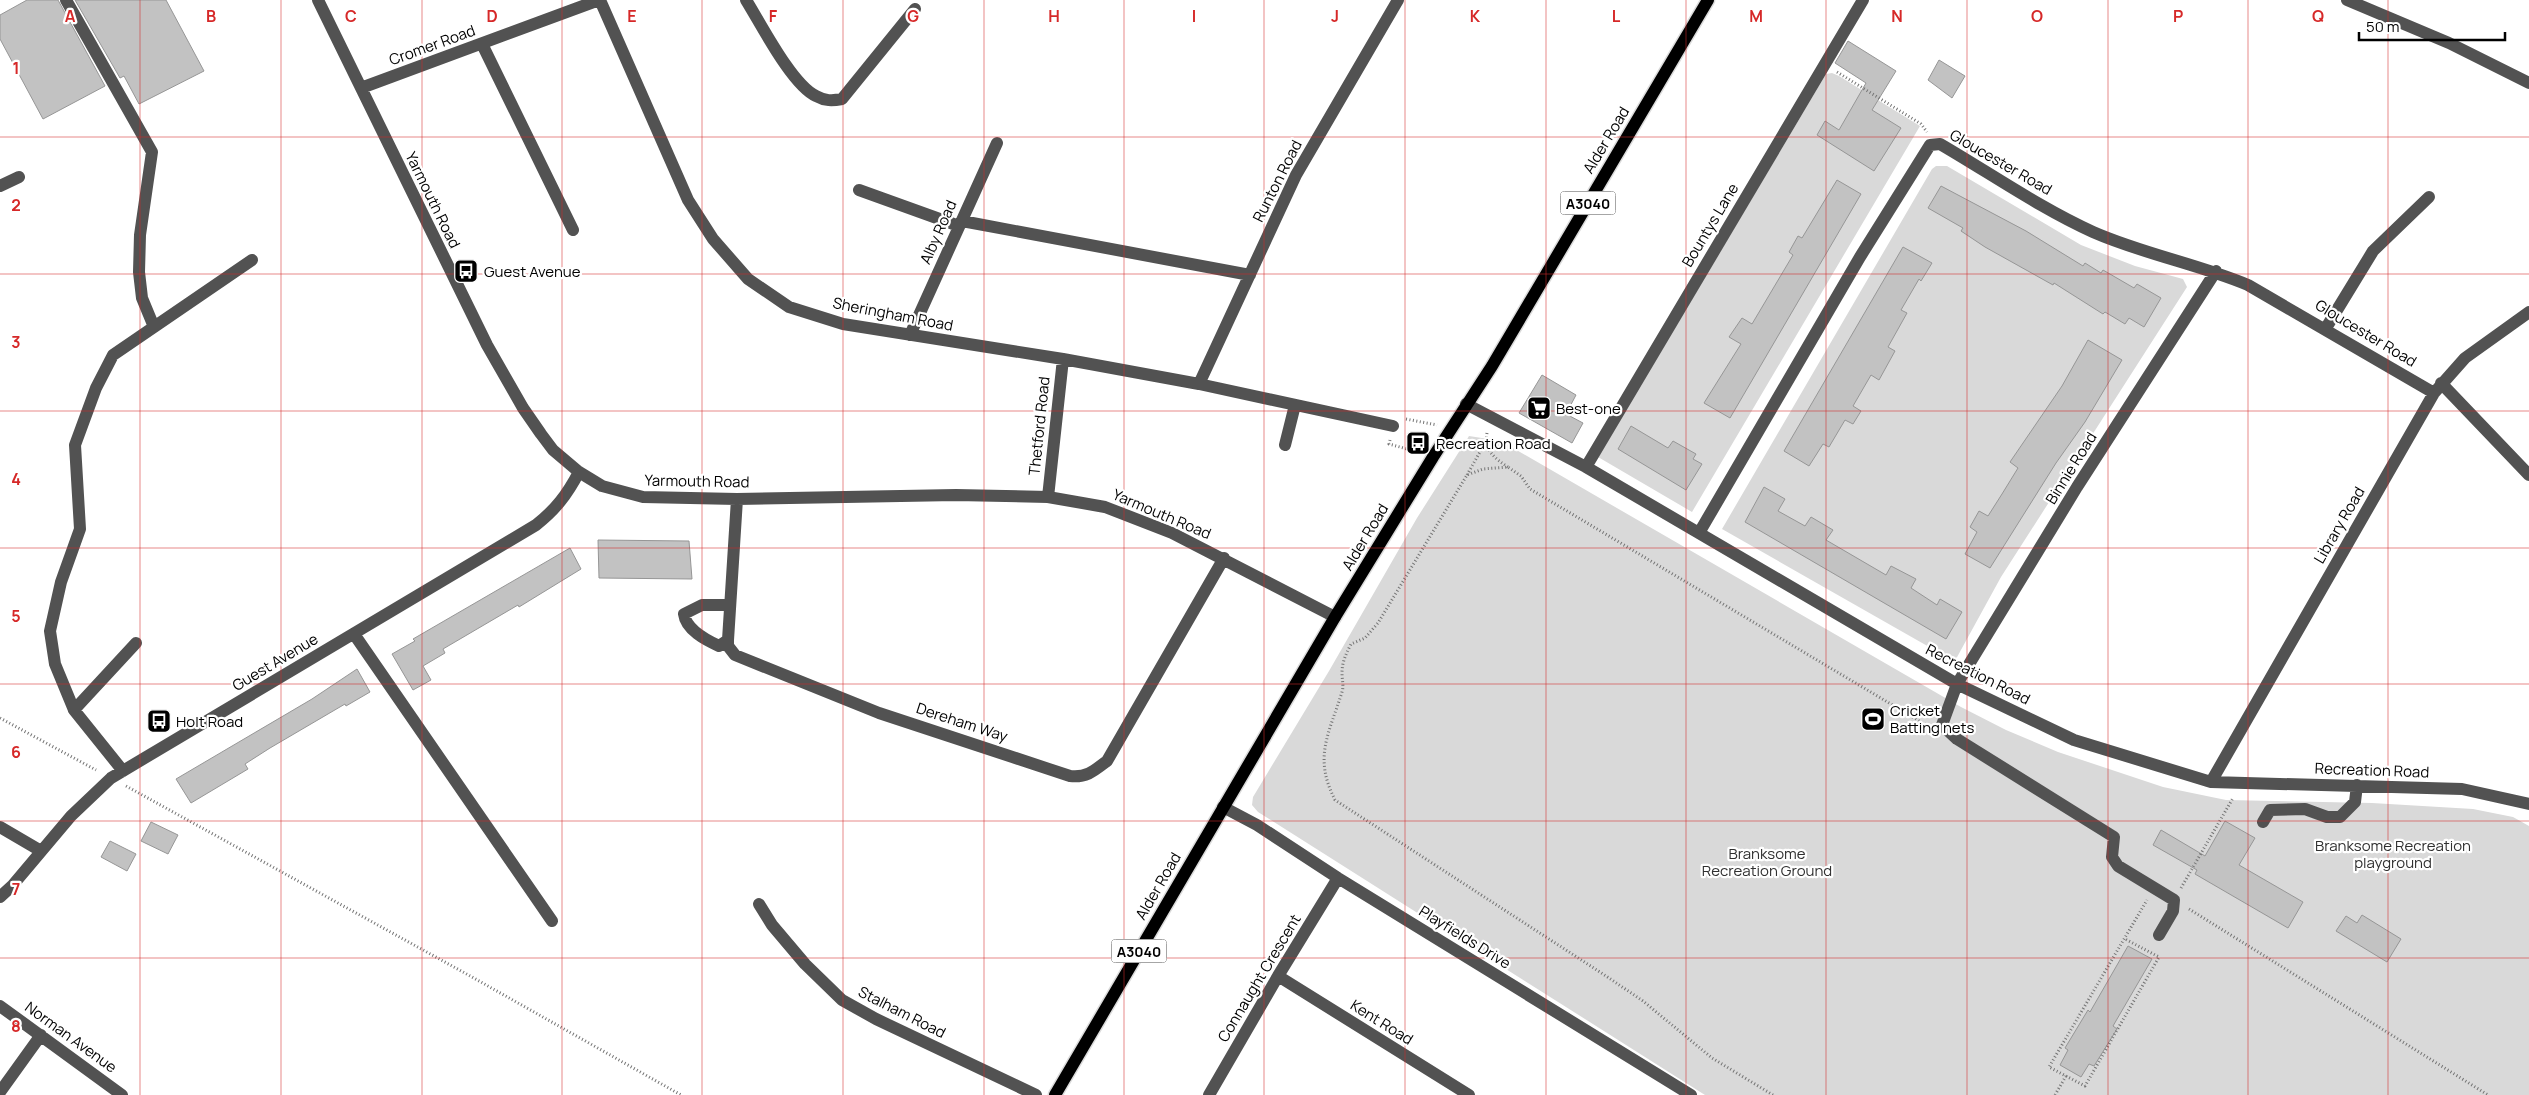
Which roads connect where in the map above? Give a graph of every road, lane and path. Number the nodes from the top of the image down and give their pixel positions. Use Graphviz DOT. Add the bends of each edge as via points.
graph roads {
  1 [pos="66,0"];
  2 [pos="318,0"];
  3 [pos="599,0"];
  4 [pos="746,0"];
  5 [pos="1398,0"];
  6 [pos="1708,0"];
  7 [pos="1863,0"];
  8 [pos="2348,0"];
  9 [pos="915,9"];
  10 [pos="482,44"];
  11 [pos="1824,64"];
  12 [pos="2529,83"];
  13 [pos="361,88"];
  14 [pos="997,143"];
  15 [pos="1930,144"];
  16 [pos="19,177"];
  17 [pos="0,186"];
  18 [pos="858,190"];
  19 [pos="2429,196"];
  20 [pos="960,223"];
  21 [pos="573,230"];
  22 [pos="252,260"];
  23 [pos="2216,272"];
  24 [pos="1250,275"];
  25 [pos="2529,312"];
  26 [pos="154,327"];
  27 [pos="2326,328"];
  28 [pos="910,335"];
  29 [pos="1062,359"];
  30 [pos="1199,384"];
  31 [pos="2437,388"];
  32 [pos="1466,404"];
  33 [pos="1295,405"];
  34 [pos="1393,426"];
  35 [pos="1453,428"];
  36 [pos="1485,442"];
  37 [pos="1285,445"];
  38 [pos="1433,457"];
  39 [pos="1586,467"];
  40 [pos="578,472"];
  41 [pos="1467,475"];
  42 [pos="2529,475"];
  43 [pos="1048,497"];
  44 [pos="737,498"];
  45 [pos="1700,533"];
  46 [pos="1224,558"];
  47 [pos="730,605"];
  48 [pos="1335,617"];
  49 [pos="354,634"];
  50 [pos="728,640"];
  51 [pos="136,643"];
  52 [pos="1957,684"];
  53 [pos="74,710"];
  54 [pos="0,718"];
  55 [pos="1942,725"];
  56 [pos="122,771"];
  57 [pos="110,778"];
  58 [pos="2234,781"];
  59 [pos="2211,782"];
  60 [pos="2357,786"];
  61 [pos="2529,804"];
  62 [pos="1223,806"];
  63 [pos="2263,822"];
  64 [pos="0,827"];
  65 [pos="41,851"];
  66 [pos="1338,878"];
  67 [pos="2153,888"];
  68 [pos="0,897"];
  69 [pos="2174,900"];
  70 [pos="759,904"];
  71 [pos="552,921"];
  72 [pos="2159,935"];
  73 [pos="2125,939"];
  74 [pos="1278,976"];
  75 [pos="0,1006"];
  76 [pos="41,1035"];
  77 [pos="2066,1076"];
  78 [pos="0,1092"];
  79 [pos="122,1095"];
  80 [pos="681,1095"];
  81 [pos="1036,1095"];
  82 [pos="1055,1095"];
  83 [pos="1209,1095"];
  84 [pos="1469,1095"];
  85 [pos="1691,1095"];
  86 [pos="1773,1095"];
  87 [pos="2055,1095"];
  88 [pos="2488,1095"];
  1 -- 26 [label="street" via="152,152 140,235 139,272 142,298"];
  2 -- 13 [label="street, Yarmouth Road"];
  3 -- 10 [label="street, Cromer Road"];
  3 -- 28 [label="street, Sheringham Road" via="688,200 713,239 748,279 789,307 843,324"];
  4 -- 9 [label="street" via="793,75 814,96 829,101 842,99"];
  5 -- 24 [label="street, Runton Road" via="1296,175"];
  6 -- 32 [label="main road, Alder Road / A3040" via="1492,366"];
  7 -- 11 [label="street, Bountys Lane"];
  8 -- 12 [label="street" via="2449,43"];
  10 -- 13 [label="street, Cromer Road"];
  10 -- 21 [label="street"];
  11 -- 15 [label="path" via="1921,124 1926,128"];
  11 -- 39 [label="street, Bountys Lane"];
  13 -- 40 [label="street, Yarmouth Road" via="466,302 523,408 553,450"];
  14 -- 20 [label="street, Alby Road"];
  15 -- 23 [label="street, Gloucester Road" via="1940,144 2093,232"];
  15 -- 45 [label="street, Gloucester Road" via="1860,257"];
  16 -- 17 [label="street"];
  18 -- 20 [label="street"];
  19 -- 27 [label="street" via="2373,251"];
  20 -- 24 [label="street"];
  20 -- 28 [label="street, Alby Road"];
  22 -- 26 [label="street"];
  23 -- 27 [label="street, Gloucester Road" via="2248,285"];
  23 -- 52 [label="street, Binnie Road" via="2077,487"];
  24 -- 30 [label="street, Runton Road"];
  25 -- 31 [label="street, Library Road" via="2465,358"];
  26 -- 53 [label="street" via="113,355 96,388 75,444 80,529 61,582 50,631 54,664"];
  27 -- 31 [label="street, Gloucester Road"];
  28 -- 29 [label="street, Sheringham Road"];
  29 -- 30 [label="street, Sheringham Road"];
  29 -- 43 [label="street, Thetford Road"];
  30 -- 33 [label="street, Sheringham Road"];
  31 -- 42 [label="street, Gloucester Road"];
  31 -- 59 [label="street, Library Road"];
  32 -- 35 [label="main road, Alder Road / A3040"];
  32 -- 39 [label="street, Recreation Road"];
  33 -- 34 [label="street, Sheringham Road"];
  33 -- 37 [label="street"];
  34 -- 35 [label="path" via="1397,417"];
  34 -- 38 [label="path" via="1389,444"];
  35 -- 38 [label="main road, Alder Road / A3040"];
  36 -- 41 [label="path"];
  38 -- 48 [label="main road, Alder Road / A3040"];
  39 -- 45 [label="street, Recreation Road"];
  40 -- 44 [label="street, Yarmouth Road" via="602,486 643,496"];
  40 -- 49 [label="street, Guest Avenue" via="566,496 536,525"];
  41 -- 55 [label="path" via="1508,467 1530,488 1908,716 1933,728"];
  41 -- 86 [label="path" via="1378,623 1365,638 1351,644 1343,661 1342,692 1326,741 1324,764 1327,784 1342,806 1606,976 1643,1001 1712,1058"];
  43 -- 44 [label="street, Yarmouth Road"];
  43 -- 46 [label="street, Yarmouth Road" via="1105,506"];
  44 -- 47 [label="street"];
  45 -- 52 [label="street, Recreation Road"];
  46 -- 48 [label="street, Yarmouth Road"];
  46 -- 50 [label="street, Dereham Way" via="1107,761 1093,773 1081,777 879,713 735,655 728,646"];
  47 -- 50 [label="street"];
  47 -- 50 [label="street" via="702,605 684,614 689,625 708,641 719,646"];
  48 -- 62 [label="main road, Alder Road / A3040"];
  49 -- 56 [label="street, Guest Avenue"];
  49 -- 71 [label="street"];
  51 -- 53 [label="street"];
  52 -- 55 [label="street, Binnie Road"];
  52 -- 59 [label="street, Recreation Road" via="2074,740"];
  53 -- 56 [label="street"];
  54 -- 57 [label="path"];
  55 -- 67 [label="street" via="1958,739 2114,837 2112,857 2118,866"];
  56 -- 57 [label="street, Guest Avenue"];
  57 -- 65 [label="street, Guest Avenue"];
  57 -- 80 [label="path"];
  58 -- 59 [label="street, Recreation Road"];
  58 -- 60 [label="street, Recreation Road"];
  58 -- 69 [label="path" via="2235,795"];
  60 -- 61 [label="street, Recreation Road" via="2462,789"];
  60 -- 63 [label="street" via="2355,802 2340,817 2327,818 2305,809 2270,810"];
  62 -- 66 [label="street, Playfields Drive"];
  62 -- 82 [label="main road, Alder Road / A3040"];
  64 -- 65 [label="street"];
  65 -- 68 [label="street, Guest Avenue"];
  66 -- 74 [label="street, Connaught Crescent"];
  66 -- 85 [label="street, Playfields Drive"];
  67 -- 69 [label="street"];
  67 -- 73 [label="path"];
  69 -- 72 [label="street" via="2173,911"];
  69 -- 88 [label="path"];
  70 -- 81 [label="street, Stalham Road" via="783,938 842,1000"];
  73 -- 77 [label="path" via="2050,1067"];
  73 -- 77 [label="path" via="2159,957 2084,1086"];
  74 -- 83 [label="street, Connaught Crescent"];
  74 -- 84 [label="street, Kent Road"];
  75 -- 76 [label="street, Norman Avenue"];
  76 -- 78 [label="street"];
  76 -- 79 [label="street, Norman Avenue"];
  77 -- 87 [label="path"];
}
